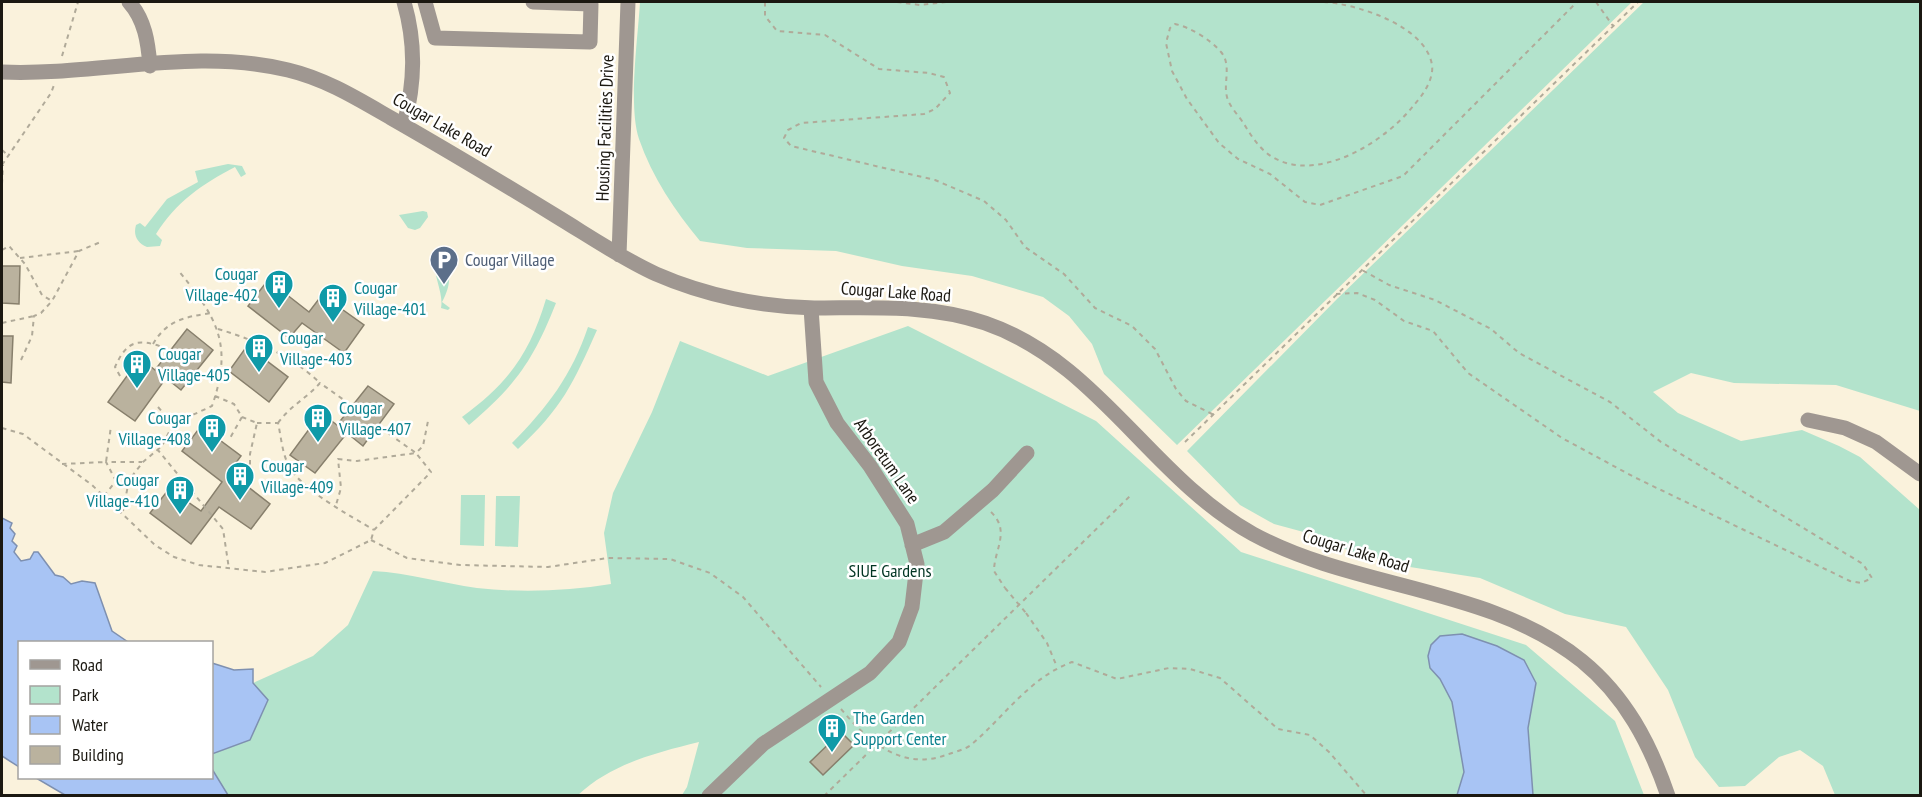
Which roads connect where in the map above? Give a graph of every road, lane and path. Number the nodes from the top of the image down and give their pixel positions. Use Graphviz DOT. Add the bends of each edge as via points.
graph roads {
  1 [pos="129,2"];
  2 [pos="406,2"];
  3 [pos="425,2"];
  4 [pos="533,2"];
  5 [pos="628,2"];
  6 [pos="765,2"];
  7 [pos="897,2"];
  8 [pos="946,2"];
  9 [pos="1324,2"];
  10 [pos="1577,2"];
  11 [pos="1596,2"];
  12 [pos="1638,2"];
  13 [pos="1613,26"];
  14 [pos="150,66"];
  15 [pos="2,72"];
  16 [pos="404,125"];
  17 [pos="2,150"];
  18 [pos="9,156"];
  19 [pos="2,165"];
  20 [pos="2,184"];
  21 [pos="103,242"];
  22 [pos="2,250"];
  23 [pos="80,251"];
  24 [pos="620,255"];
  25 [pos="20,258"];
  26 [pos="178,270"];
  27 [pos="1362,270"];
  28 [pos="1336,294"];
  29 [pos="52,300"];
  30 [pos="811,308"];
  31 [pos="211,313"];
  32 [pos="34,316"];
  33 [pos="2,323"];
  34 [pos="218,329"];
  35 [pos="153,344"];
  36 [pos="165,348"];
  37 [pos="21,360"];
  38 [pos="120,376"];
  39 [pos="320,383"];
  40 [pos="215,396"];
  41 [pos="344,400"];
  42 [pos="158,407"];
  43 [pos="1214,415"];
  44 [pos="242,417"];
  45 [pos="1808,420"];
  46 [pos="428,422"];
  47 [pos="257,423"];
  48 [pos="278,423"];
  49 [pos="173,424"];
  50 [pos="111,426"];
  51 [pos="2,428"];
  52 [pos="389,434"];
  53 [pos="230,438"];
  54 [pos="1185,442"];
  55 [pos="157,450"];
  56 [pos="416,453"];
  57 [pos="1027,453"];
  58 [pos="106,462"];
  59 [pos="143,462"];
  60 [pos="62,464"];
  61 [pos="1920,474"];
  62 [pos="129,480"];
  63 [pos="116,481"];
  64 [pos="250,481"];
  65 [pos="104,496"];
  66 [pos="1130,496"];
  67 [pos="336,506"];
  68 [pos="987,508"];
  69 [pos="123,512"];
  70 [pos="374,530"];
  71 [pos="912,545"];
  72 [pos="229,569"];
  73 [pos="1057,667"];
  74 [pos="709,795"];
  75 [pos="824,795"];
  76 [pos="1668,795"];
  1 -- 14 [label="street" via="148,41"];
  2 -- 16 [label="street" via="414,75"];
  3 -- 4 [label="street" via="435,38 590,42 591,4"];
  5 -- 24 [label="street, Housing Facilities Drive"];
  6 -- 43 [label="path" via="765,16 777,31 825,35 879,69 944,77 950,93 935,110 924,114 801,123 788,130 784,138 791,146 935,180 984,201 1006,220 1025,247 1064,274 1095,308 1132,326 1155,349 1186,400"];
  7 -- 8 [label="path"];
  9 -- 10 [label="path" via="1350,3 1417,37 1428,52 1432,67 1427,88 1412,108 1356,154 1337,160 1305,164 1272,157 1255,142 1227,97 1227,66 1222,53 1188,27 1175,24 1166,43 1172,71 1219,143 1238,159 1270,174 1305,202 1320,205 1403,176"];
  11 -- 13 [label="path"];
  12 -- 13 [label="path"];
  13 -- 27 [label="path"];
  14 -- 15 [label="street, Cougar Lake Road"];
  14 -- 16 [label="street, Cougar Lake Road" via="223,62 286,69 324,80"];
  16 -- 24 [label="street, Cougar Lake Road"];
  17 -- 18 [label="path"];
  19 -- 20 [label="path"];
  21 -- 23 [label="path"];
  22 -- 25 [label="path" via="9,246"];
  23 -- 25 [label="path"];
  23 -- 29 [label="path"];
  24 -- 30 [label="street, Cougar Lake Road" via="660,276 721,297"];
  25 -- 29 [label="path" via="42,296"];
  26 -- 31 [label="path"];
  27 -- 28 [label="path"];
  27 -- 28 [label="path" via="1389,285 1435,300 1491,329 1519,353 1610,402 1661,442 1863,564 1872,578 1861,583 1850,580 1624,471 1562,438 1468,373 1433,331 1404,321 1376,300 1358,293"];
  28 -- 43 [label="path"];
  29 -- 32 [label="path"];
  30 -- 71 [label="street, Arboretum Lane" via="816,382 837,423 907,524"];
  30 -- 76 [label="street, Cougar Lake Road" via="919,309 951,314 1029,342 1079,377 1176,476 1218,512 1251,533 1319,564 1474,607 1562,646 1604,681 1622,702 1654,755"];
  31 -- 34 [label="path"];
  31 -- 35 [label="path" via="174,321 161,330"];
  32 -- 33 [label="path"];
  32 -- 37 [label="path" via="32,336"];
  34 -- 39 [label="path" via="273,350 304,367"];
  34 -- 40 [label="path" via="221,357"];
  35 -- 36 [label="path"];
  35 -- 38 [label="path" via="134,343 121,353 116,367"];
  39 -- 41 [label="path"];
  39 -- 48 [label="path" via="287,410"];
  40 -- 44 [label="path" via="234,404"];
  40 -- 49 [label="path" via="212,406"];
  42 -- 49 [label="path"];
  43 -- 54 [label="path"];
  44 -- 47 [label="path"];
  44 -- 53 [label="path"];
  45 -- 61 [label="street" via="1845,428 1876,442"];
  46 -- 56 [label="path" via="423,446"];
  47 -- 48 [label="path"];
  47 -- 64 [label="path" via="250,454"];
  48 -- 67 [label="path" via="288,466"];
  49 -- 55 [label="path"];
  50 -- 58 [label="path"];
  51 -- 60 [label="path" via="23,434"];
  52 -- 56 [label="path"];
  55 -- 59 [label="path"];
  55 -- 72 [label="path" via="223,529"];
  56 -- 67 [label="path" via="357,461 339,459 341,488"];
  56 -- 70 [label="path" via="431,472"];
  57 -- 71 [label="street" via="993,490 944,532"];
  58 -- 59 [label="path"];
  58 -- 60 [label="path"];
  58 -- 63 [label="path"];
  59 -- 62 [label="path"];
  60 -- 65 [label="path"];
  62 -- 63 [label="path"];
  62 -- 69 [label="path"];
  63 -- 65 [label="path"];
  65 -- 69 [label="path"];
  66 -- 75 [label="path"];
  67 -- 70 [label="path"];
  68 -- 73 [label="path, bridge" via="1001,529 994,571 1047,643"];
  69 -- 72 [label="path" via="155,545 174,557"];
  70 -- 72 [label="path" via="371,540 326,563 265,572"];
  71 -- 74 [label="street, Arboretum Lane" via="917,564 912,607 899,642 870,673 763,744"];
}
